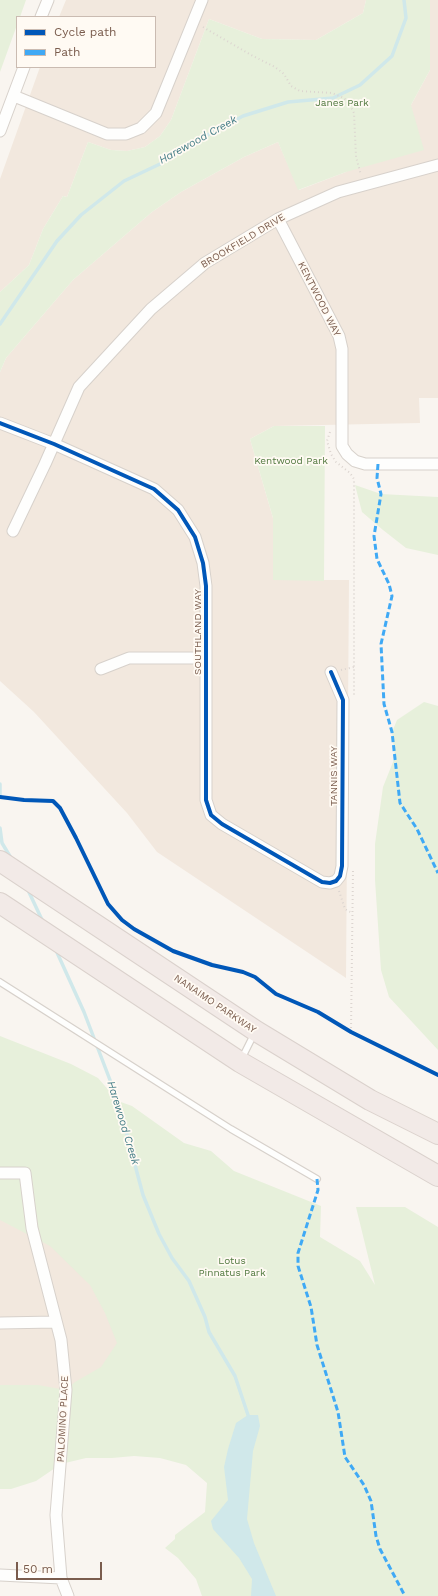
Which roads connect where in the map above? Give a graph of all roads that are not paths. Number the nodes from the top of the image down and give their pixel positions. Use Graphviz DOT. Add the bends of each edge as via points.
graph roads {
  1 [pos="48,0"];
  2 [pos="202,0"];
  3 [pos="41,16"];
  4 [pos="24,68"];
  5 [pos="14,96"];
  6 [pos="0,131"];
  7 [pos="438,166"];
  8 [pos="278,219"];
  9 [pos="0,423"];
  10 [pos="54,444"];
  11 [pos="438,464"];
  12 [pos="13,531"];
  13 [pos="206,658"];
  14 [pos="100,669"];
  15 [pos="331,672"];
  16 [pos="0,861"];
  17 [pos="336,881"];
  18 [pos="0,903"];
  19 [pos="0,982"];
  20 [pos="256,1031"];
  21 [pos="240,1062"];
  22 [pos="438,1134"];
  23 [pos="0,1173"];
  24 [pos="438,1176"];
  25 [pos="317,1179"];
  26 [pos="55,1322"];
  27 [pos="0,1323"];
  28 [pos="0,1575"];
  29 [pos="61,1578"];
  30 [pos="68,1596"];
  1 -- 3 [label="street"];
  2 -- 5 [label="street" via="156,113 141,128 126,134 107,134"];
  4 -- 5 [label="street"];
  5 -- 6 [label="street"];
  7 -- 8 [label="street, BROOKFIELD DRIVE" via="338,192"];
  8 -- 10 [label="street, BROOKFIELD DRIVE" via="205,263 151,309 79,387"];
  8 -- 11 [label="street, KENTWOOD WAY" via="339,336 342,349 342,446 347,454 355,461 365,464"];
  9 -- 10 [label="street, SOUTHLAND WAY"];
  10 -- 12 [label="street, BROOKFIELD DRIVE"];
  10 -- 13 [label="street, SOUTHLAND WAY" via="154,489 178,510 195,537 203,563 206,586"];
  13 -- 14 [label="street" via="129,658"];
  13 -- 17 [label="street, SOUTHLAND WAY" via="206,800 211,815 222,824 322,882"];
  15 -- 17 [label="street, TANNIS WAY" via="343,700 342,866"];
  16 -- 20 [label="highway, NANAIMO PARKWAY"];
  18 -- 21 [label="highway"];
  19 -- 25 [label="lane" via="231,1129"];
  20 -- 21 [label="lane"];
  20 -- 22 [label="highway, NANAIMO PARKWAY" via="370,1100"];
  21 -- 24 [label="highway"];
  23 -- 26 [label="street, PALOMINO PLACE" via="25,1173 32,1228"];
  26 -- 27 [label="street"];
  26 -- 29 [label="street, PALOMINO PLACE" via="61,1340 66,1390 56,1515"];
  28 -- 29 [label="street"];
  29 -- 30 [label="street, PALOMINO PLACE"];
}
